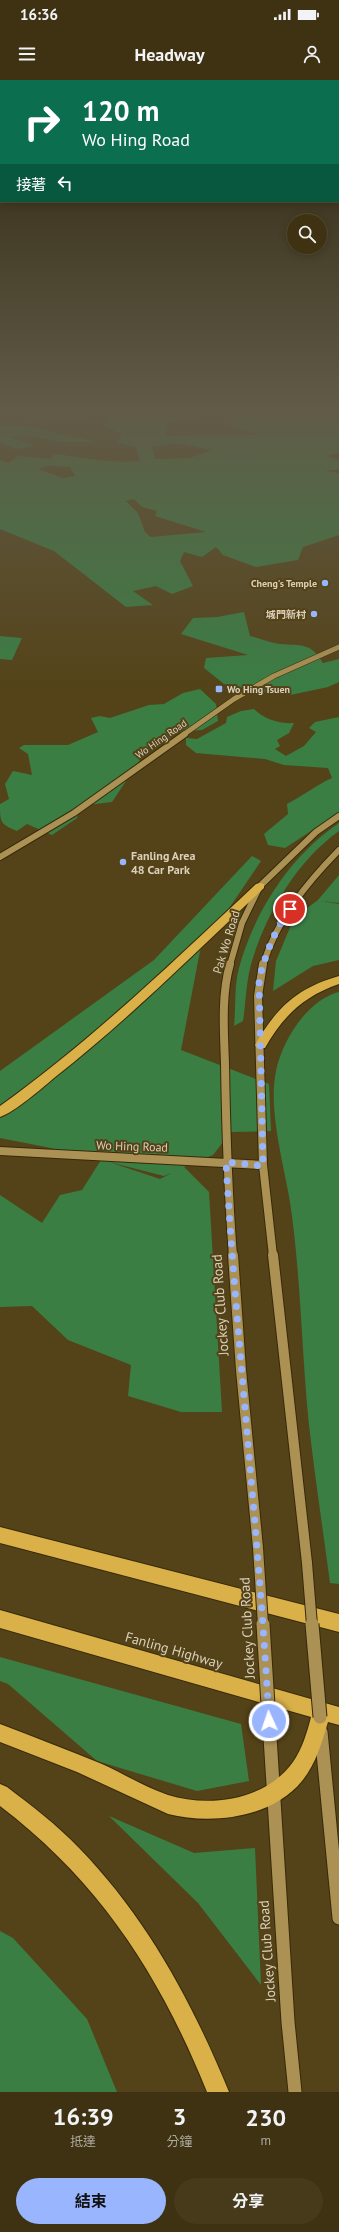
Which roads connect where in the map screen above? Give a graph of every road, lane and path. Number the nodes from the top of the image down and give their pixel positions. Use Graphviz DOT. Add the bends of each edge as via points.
graph roads {
  1 [pos="339,647"];
  2 [pos="339,816"];
  3 [pos="339,850"];
  4 [pos="0,857"];
  5 [pos="260,886"];
  6 [pos="339,980"];
  7 [pos="260,1045"];
  8 [pos="0,1112"];
  9 [pos="0,1151"];
  10 [pos="226,1162"];
  11 [pos="263,1166"];
  12 [pos="0,1535"];
  13 [pos="0,1619"];
  14 [pos="339,1624"];
  15 [pos="339,1716"];
  16 [pos="320,1717"];
  17 [pos="0,1733"];
  18 [pos="272,1793"];
  19 [pos="0,1794"];
  20 [pos="339,1918"];
  21 [pos="218,2092"];
  22 [pos="295,2092"];
  1 -- 4 [label="main road, Wo Hing Road" via="274,676 234,699 74,813"];
  2 -- 5 [label="main road, Pak Wo Road" via="316,832"];
  3 -- 7 [label="main road" via="311,879 282,919 263,964 258,996"];
  5 -- 8 [label="highway" via="109,1027 36,1087"];
  5 -- 10 [label="main road, Pak Wo Road" via="242,923 226,978"];
  6 -- 7 [label="highway" via="316,987 289,1006"];
  7 -- 11 [label="main road"];
  9 -- 10 [label="main road, Wo Hing Road"];
  10 -- 11 [label="main road, Wo Hing Road"];
  10 -- 18 [label="main road, Jockey Club Road, bridge" via="241,1370 258,1548"];
  11 -- 16 [label="main road, bridge" via="307,1563"];
  12 -- 14 [label="highway"];
  13 -- 15 [label="highway, Fanling Highway"];
  16 -- 18 [label="highway" via="312,1746 304,1761 289,1781"];
  16 -- 20 [label="main road"];
  17 -- 18 [label="highway" via="97,1771 169,1804 218,1810 242,1806"];
  18 -- 22 [label="main road, Jockey Club Road"];
  19 -- 21 [label="highway" via="52,1836 88,1873 123,1915 152,1958 187,2019"];
}
